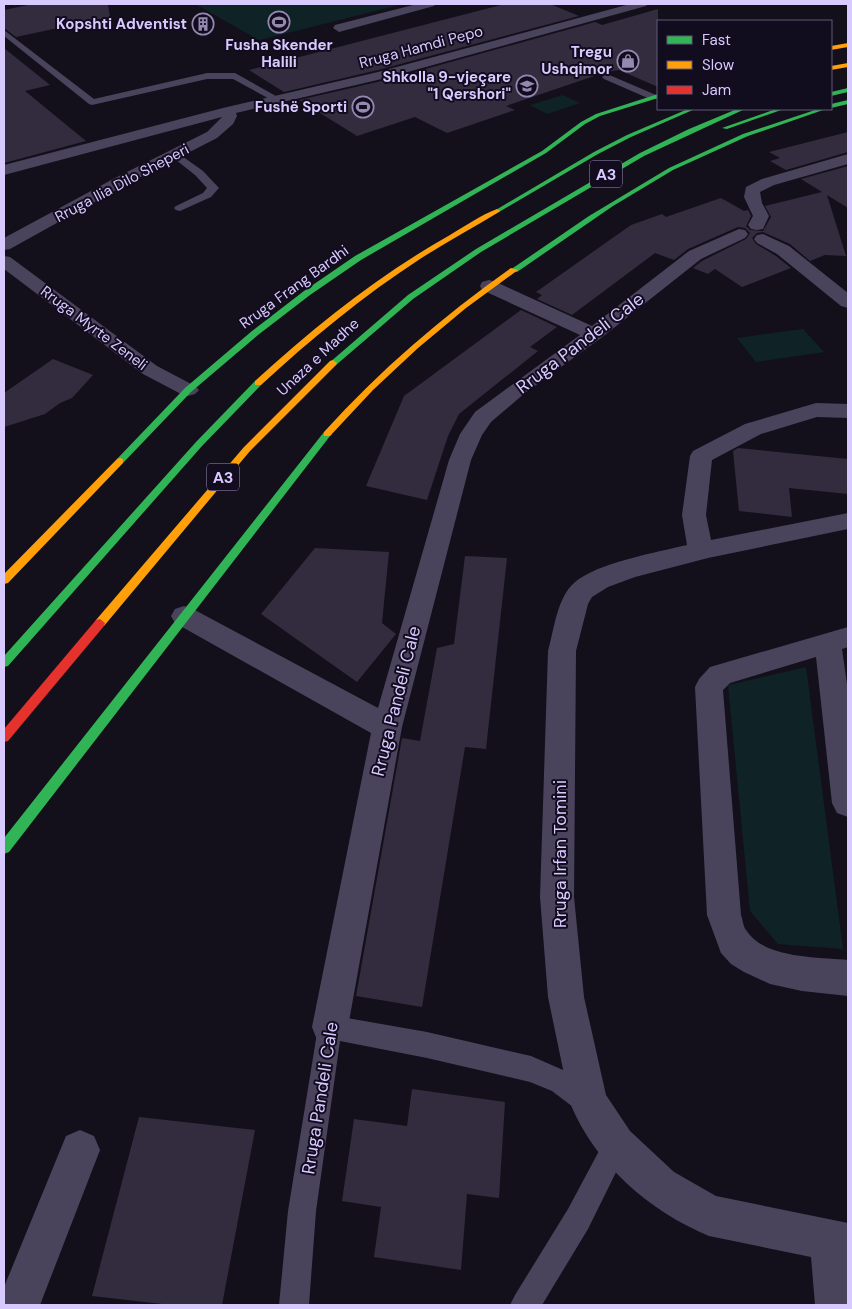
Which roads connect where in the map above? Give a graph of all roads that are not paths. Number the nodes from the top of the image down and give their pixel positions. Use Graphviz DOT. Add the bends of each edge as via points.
graph roads {
  1 [pos="430,4"];
  2 [pos="642,4"];
  3 [pos="580,10"];
  4 [pos="596,16"];
  5 [pos="339,28"];
  6 [pos="4,32"];
  7 [pos="848,45"];
  8 [pos="832,48"];
  9 [pos="848,55"];
  10 [pos="832,58"];
  11 [pos="848,65"];
  12 [pos="832,68"];
  13 [pos="607,77"];
  14 [pos="848,79"];
  15 [pos="832,83"];
  16 [pos="848,90"];
  17 [pos="832,94"];
  18 [pos="656,96"];
  19 [pos="278,100"];
  20 [pos="848,102"];
  21 [pos="832,106"];
  22 [pos="689,110"];
  23 [pos="739,110"];
  24 [pos="778,110"];
  25 [pos="820,110"];
  26 [pos="228,111"];
  27 [pos="634,121"];
  28 [pos="175,154"];
  29 [pos="848,159"];
  30 [pos="4,170"];
  31 [pos="611,185"];
  32 [pos="180,208"];
  33 [pos="572,208"];
  34 [pos="549,222"];
  35 [pos="753,233"];
  36 [pos="452,237"];
  37 [pos="516,243"];
  38 [pos="4,246"];
  39 [pos="477,252"];
  40 [pos="4,261"];
  41 [pos="489,286"];
  42 [pos="848,302"];
  43 [pos="594,334"];
  44 [pos="188,390"];
  45 [pos="848,411"];
  46 [pos="848,521"];
  47 [pos="701,551"];
  48 [pos="4,580"];
  49 [pos="184,616"];
  50 [pos="838,640"];
  51 [pos="4,663"];
  52 [pos="387,727"];
  53 [pos="4,737"];
  54 [pos="848,803"];
  55 [pos="4,848"];
  56 [pos="848,978"];
  57 [pos="330,1027"];
  58 [pos="589,1103"];
  59 [pos="616,1145"];
  60 [pos="80,1150"];
  61 [pos="839,1243"];
  62 [pos="18,1305"];
  63 [pos="294,1305"];
  64 [pos="524,1305"];
  65 [pos="837,1305"];
  1 -- 5 [label="street"];
  2 -- 4 [label="street, Rruga Hamdi Pepo"];
  3 -- 4 [label="street"];
  4 -- 19 [label="street, Rruga Hamdi Pepo"];
  6 -- 19 [label="lane" via="92,102 222,74 236,76"];
  7 -- 8 [label="main road"];
  9 -- 10 [label="main road"];
  11 -- 12 [label="main road"];
  13 -- 18 [label="lane"];
  14 -- 15 [label="main road"];
  16 -- 17 [label="main road"];
  18 -- 44 [label="main road, Rruga Frang Bardhi" via="583,123 544,152 358,258 255,333"];
  19 -- 26 [label="street, Rruga Hamdi Pepo"];
  20 -- 21 [label="main road"];
  22 -- 36 [label="main road, Unaza e Madhe / A3" via="596,153"];
  23 -- 39 [label="main road, Unaza e Madhe / A3" via="644,151"];
  24 -- 31 [label="main road" via="670,152"];
  25 -- 41 [label="main road" via="737,139 671,170"];
  26 -- 28 [label="street, Rruga Ilia Dilo Sheperi" via="230,116 222,128"];
  26 -- 30 [label="street, Rruga Hamdi Pepo"];
  27 -- 36 [label="main road" via="470,213"];
  28 -- 32 [label="lane" via="213,188 207,195"];
  28 -- 38 [label="street, Rruga Ilia Dilo Sheperi"];
  29 -- 35 [label="street" via="768,182 752,190 754,204 761,216"];
  33 -- 34 [label="main road"];
  35 -- 42 [label="street" via="783,250"];
  35 -- 43 [label="street, Rruga Pandeli Cale" via="695,255"];
  36 -- 51 [label="main road, Unaza e Madhe / A3" via="360,298 289,354 256,385 160,487"];
  37 -- 39 [label="main road"];
  39 -- 53 [label="main road, Unaza e Madhe / A3" via="379,321 287,405"];
  40 -- 44 [label="street, Rruga Myrte Zeneli" via="150,370"];
  41 -- 43 [label="street"];
  41 -- 49 [label="main road" via="414,345 343,414 245,534"];
  43 -- 52 [label="street, Rruga Pandeli Cale" via="483,417 471,434 460,460"];
  44 -- 48 [label="main road, Rruga Frang Bardhi"];
  45 -- 47 [label="street" via="807,412 753,430 701,456 694,515"];
  46 -- 47 [label="street, Rruga Irfan Tomini"];
  47 -- 58 [label="street, Rruga Irfan Tomini" via="614,573 584,589 572,614 562,651 557,896 566,996"];
  49 -- 52 [label="street"];
  49 -- 55 [label="main road"];
  50 -- 54 [label="street"];
  50 -- 56 [label="street" via="720,675 709,687 724,915 733,940 755,960 783,970"];
  52 -- 57 [label="street, Rruga Pandeli Cale"];
  57 -- 58 [label="lane" via="427,1044 530,1069 561,1082"];
  57 -- 63 [label="lane, Rruga Pandeli Cale" via="302,1211"];
  58 -- 59 [label="street, Rruga Irfan Tomini"];
  59 -- 61 [label="street, Rruga Irfan Tomini" via="660,1186 709,1215"];
  59 -- 64 [label="lane" via="578,1219"];
  60 -- 62 [label="street"];
  61 -- 65 [label="street, Rruga Irfan Tomini"];
}
